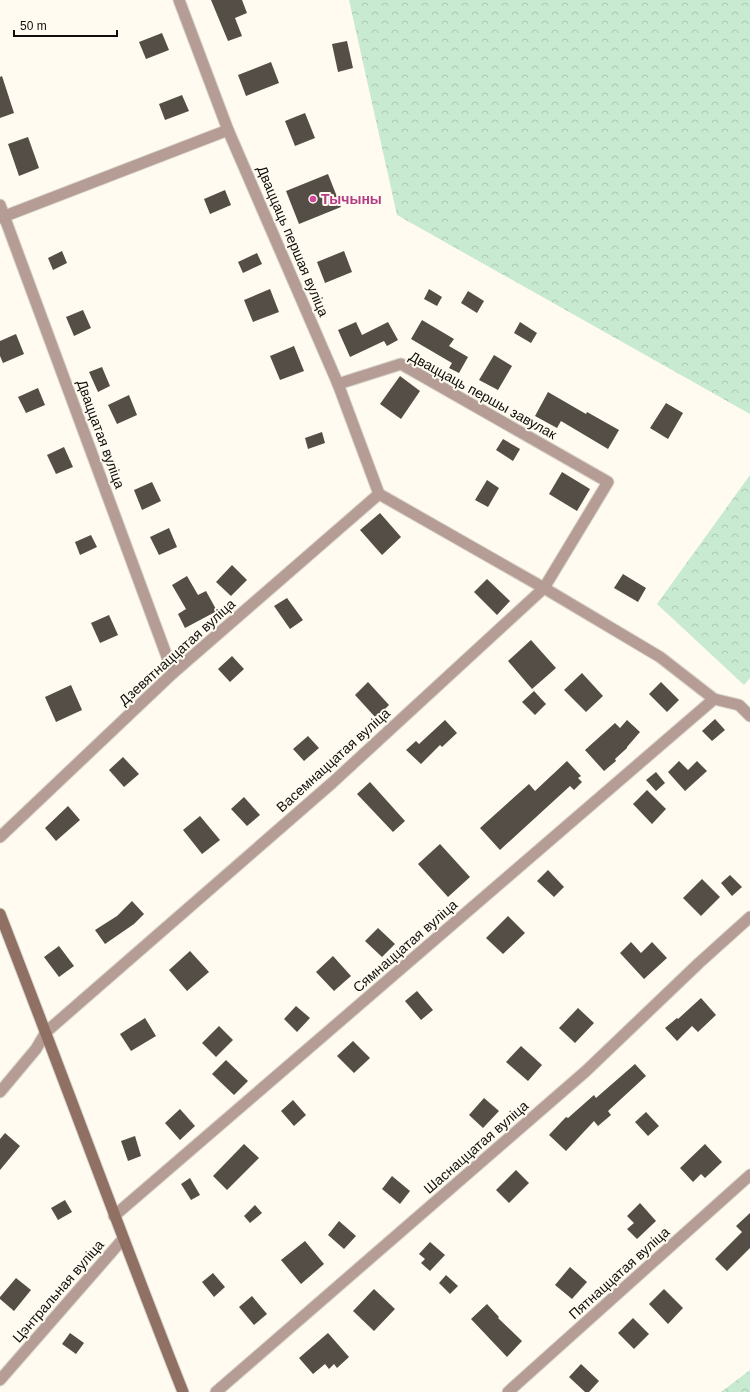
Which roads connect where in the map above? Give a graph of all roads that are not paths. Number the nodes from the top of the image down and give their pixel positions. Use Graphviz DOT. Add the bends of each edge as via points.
graph roads {
  1 [pos="179,0"];
  2 [pos="228,130"];
  3 [pos="0,205"];
  4 [pos="2,218"];
  5 [pos="338,384"];
  6 [pos="608,482"];
  7 [pos="379,494"];
  8 [pos="544,588"];
  9 [pos="173,673"];
  10 [pos="714,699"];
  11 [pos="750,716"];
  12 [pos="0,837"];
  13 [pos="0,914"];
  14 [pos="750,917"];
  15 [pos="46,1032"];
  16 [pos="0,1092"];
  17 [pos="750,1175"];
  18 [pos="114,1216"];
  19 [pos="123,1239"];
  20 [pos="0,1380"];
  21 [pos="183,1392"];
  22 [pos="216,1392"];
  23 [pos="508,1392"];
  1 -- 2 [label="street, Дваццаць першая вуліца"];
  2 -- 4 [label="street"];
  2 -- 5 [label="street, Дваццаць першая вуліца"];
  3 -- 4 [label="street, Дваццатая вуліца"];
  4 -- 9 [label="street, Дваццатая вуліца"];
  5 -- 6 [label="street, Дваццаць першы завулак" via="401,364"];
  5 -- 7 [label="street, Дваццаць першая вуліца"];
  6 -- 8 [label="street, Васемнаццатая вуліца"];
  7 -- 8 [label="street"];
  7 -- 9 [label="street, Дзевятнаццатая вуліца"];
  8 -- 10 [label="street" via="660,657"];
  8 -- 15 [label="street, Васемнаццатая вуліца" via="332,783"];
  9 -- 12 [label="street, Дзевятнаццатая вуліца"];
  10 -- 11 [label="street" via="739,705"];
  10 -- 18 [label="street, Сямнаццатая вуліца"];
  13 -- 15 [label="main road"];
  14 -- 22 [label="street, Шаснаццатая вуліца" via="586,1071"];
  15 -- 16 [label="street, Васемнаццатая вуліца" via="36,1049"];
  15 -- 18 [label="main road"];
  17 -- 23 [label="street, Пятнаццатая вуліца"];
  18 -- 19 [label="main road"];
  19 -- 20 [label="street, Цэнтральная вуліца"];
  19 -- 21 [label="main road"];
}
